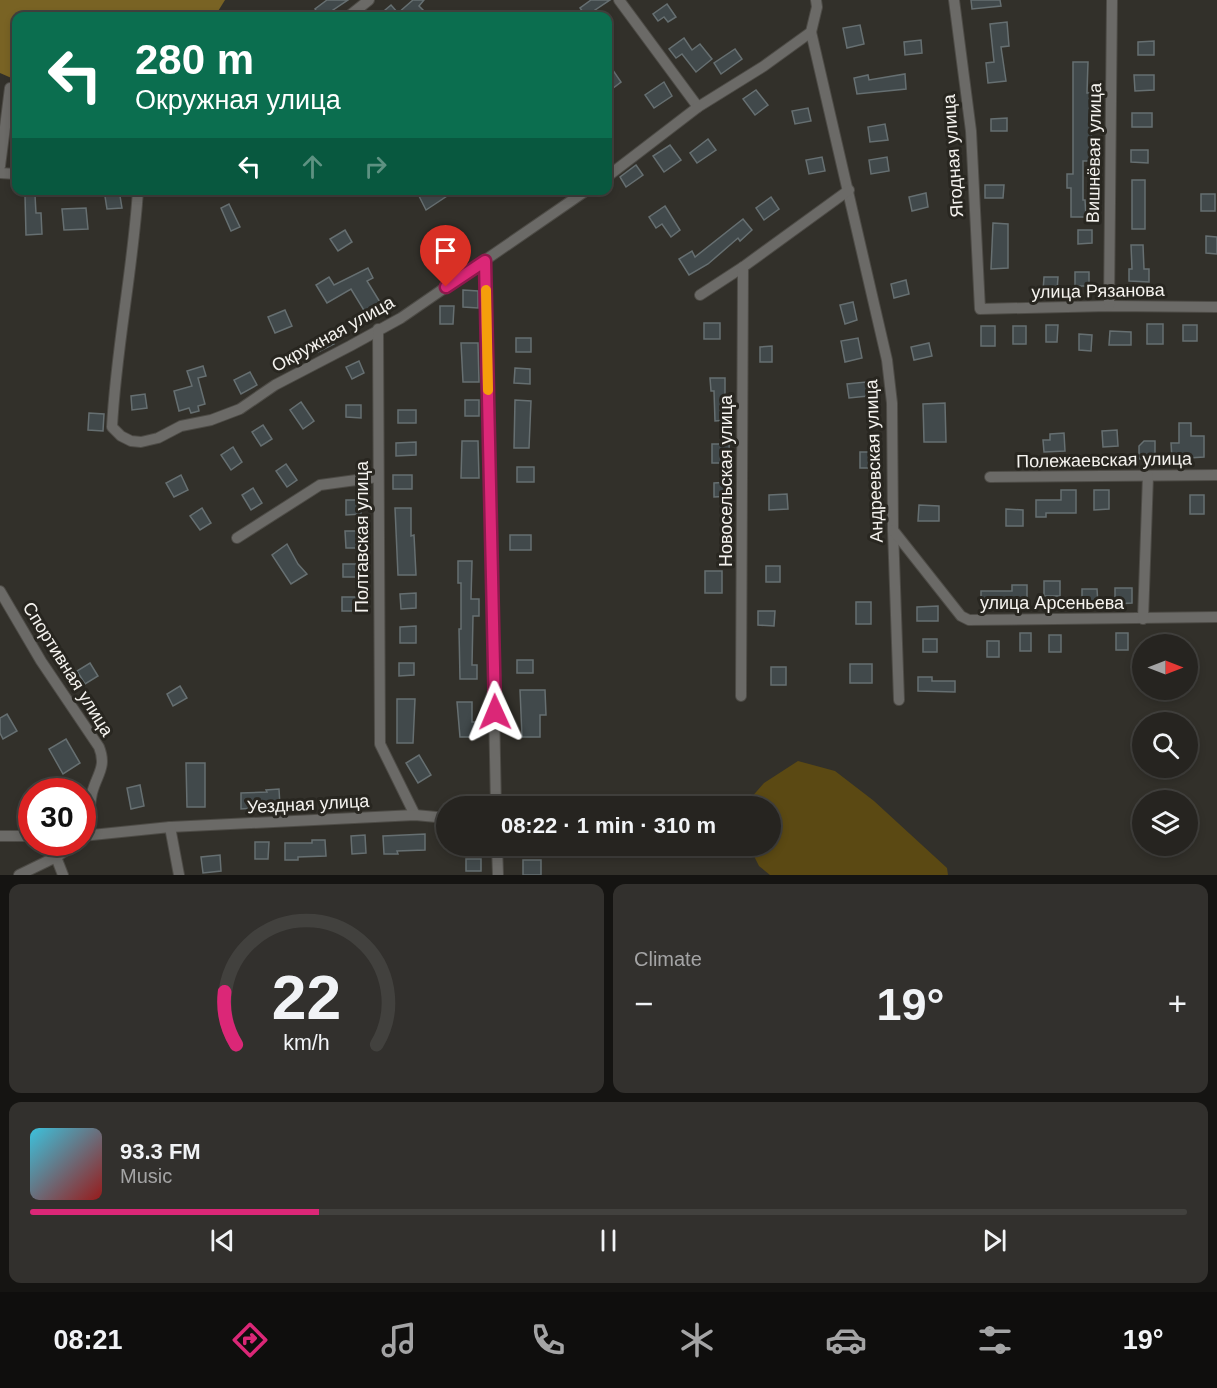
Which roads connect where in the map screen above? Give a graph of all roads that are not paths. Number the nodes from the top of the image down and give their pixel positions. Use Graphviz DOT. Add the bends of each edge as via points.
graph roads {
  1 [pos="369,0"];
  2 [pos="618,0"];
  3 [pos="816,0"];
  4 [pos="954,0"];
  5 [pos="1112,0"];
  6 [pos="354,12"];
  7 [pos="811,32"];
  8 [pos="10,88"];
  9 [pos="698,107"];
  10 [pos="0,166"];
  11 [pos="612,173"];
  12 [pos="849,190"];
  13 [pos="138,195"];
  14 [pos="580,195"];
  15 [pos="485,261"];
  16 [pos="743,267"];
  17 [pos="700,295"];
  18 [pos="1109,306"];
  19 [pos="1217,307"];
  20 [pos="980,309"];
  21 [pos="378,329"];
  22 [pos="1217,475"];
  23 [pos="1148,476"];
  24 [pos="378,477"];
  25 [pos="990,477"];
  26 [pos="893,530"];
  27 [pos="237,538"];
  28 [pos="0,591"];
  29 [pos="1217,618"];
  30 [pos="1143,620"];
  31 [pos="741,696"];
  32 [pos="899,700"];
  33 [pos="96,783"];
  34 [pos="496,796"];
  35 [pos="415,815"];
  36 [pos="436,817"];
  37 [pos="170,827"];
  38 [pos="0,836"];
  39 [pos="18,836"];
  40 [pos="96,836"];
  41 [pos="56,856"];
  42 [pos="497,856"];
  43 [pos="19,875"];
  44 [pos="63,875"];
  45 [pos="179,875"];
  46 [pos="498,875"];
  1 -- 6 [label="street"];
  2 -- 9 [label="street"];
  3 -- 7 [label="street"];
  4 -- 20 [label="street, Ягодная улица" via="970,131"];
  5 -- 18 [label="street, Вишнёвая улица"];
  7 -- 9 [label="street"];
  7 -- 12 [label="street, Андреевская улица"];
  8 -- 10 [label="street"];
  9 -- 11 [label="street"];
  12 -- 16 [label="street"];
  12 -- 26 [label="street, Андреевская улица" via="887,360 892,403"];
  13 -- 21 [label="street, Окружная улица" via="114,394 112,428 120,436 141,442 240,409 275,385"];
  14 -- 15 [label="street, Окружная улица"];
  15 -- 21 [label="street, Окружная улица" via="401,318"];
  15 -- 34 [label="street"];
  16 -- 17 [label="street"];
  16 -- 31 [label="street, Новосельская улица"];
  18 -- 19 [label="street, улица Рязанова"];
  18 -- 20 [label="street, улица Рязанова"];
  21 -- 24 [label="street, Полтавская улица"];
  22 -- 23 [label="street, Полежаевская улица"];
  23 -- 25 [label="street, Полежаевская улица"];
  23 -- 30 [label="street"];
  24 -- 27 [label="street" via="320,485"];
  24 -- 35 [label="street, Полтавская улица" via="380,744"];
  26 -- 30 [label="street, улица Арсеньева" via="961,616 969,620"];
  26 -- 32 [label="street, Андреевская улица"];
  28 -- 33 [label="street, Спортивная улица" via="99,747 103,765"];
  29 -- 30 [label="street, улица Арсеньева"];
  35 -- 36 [label="street, Уездная улица"];
  35 -- 37 [label="street, Уездная улица"];
  37 -- 40 [label="street, Уездная улица"];
  37 -- 45 [label="street"];
  38 -- 39 [label="street"];
  41 -- 43 [label="street"];
  41 -- 44 [label="street"];
  42 -- 46 [label="street"];
}
